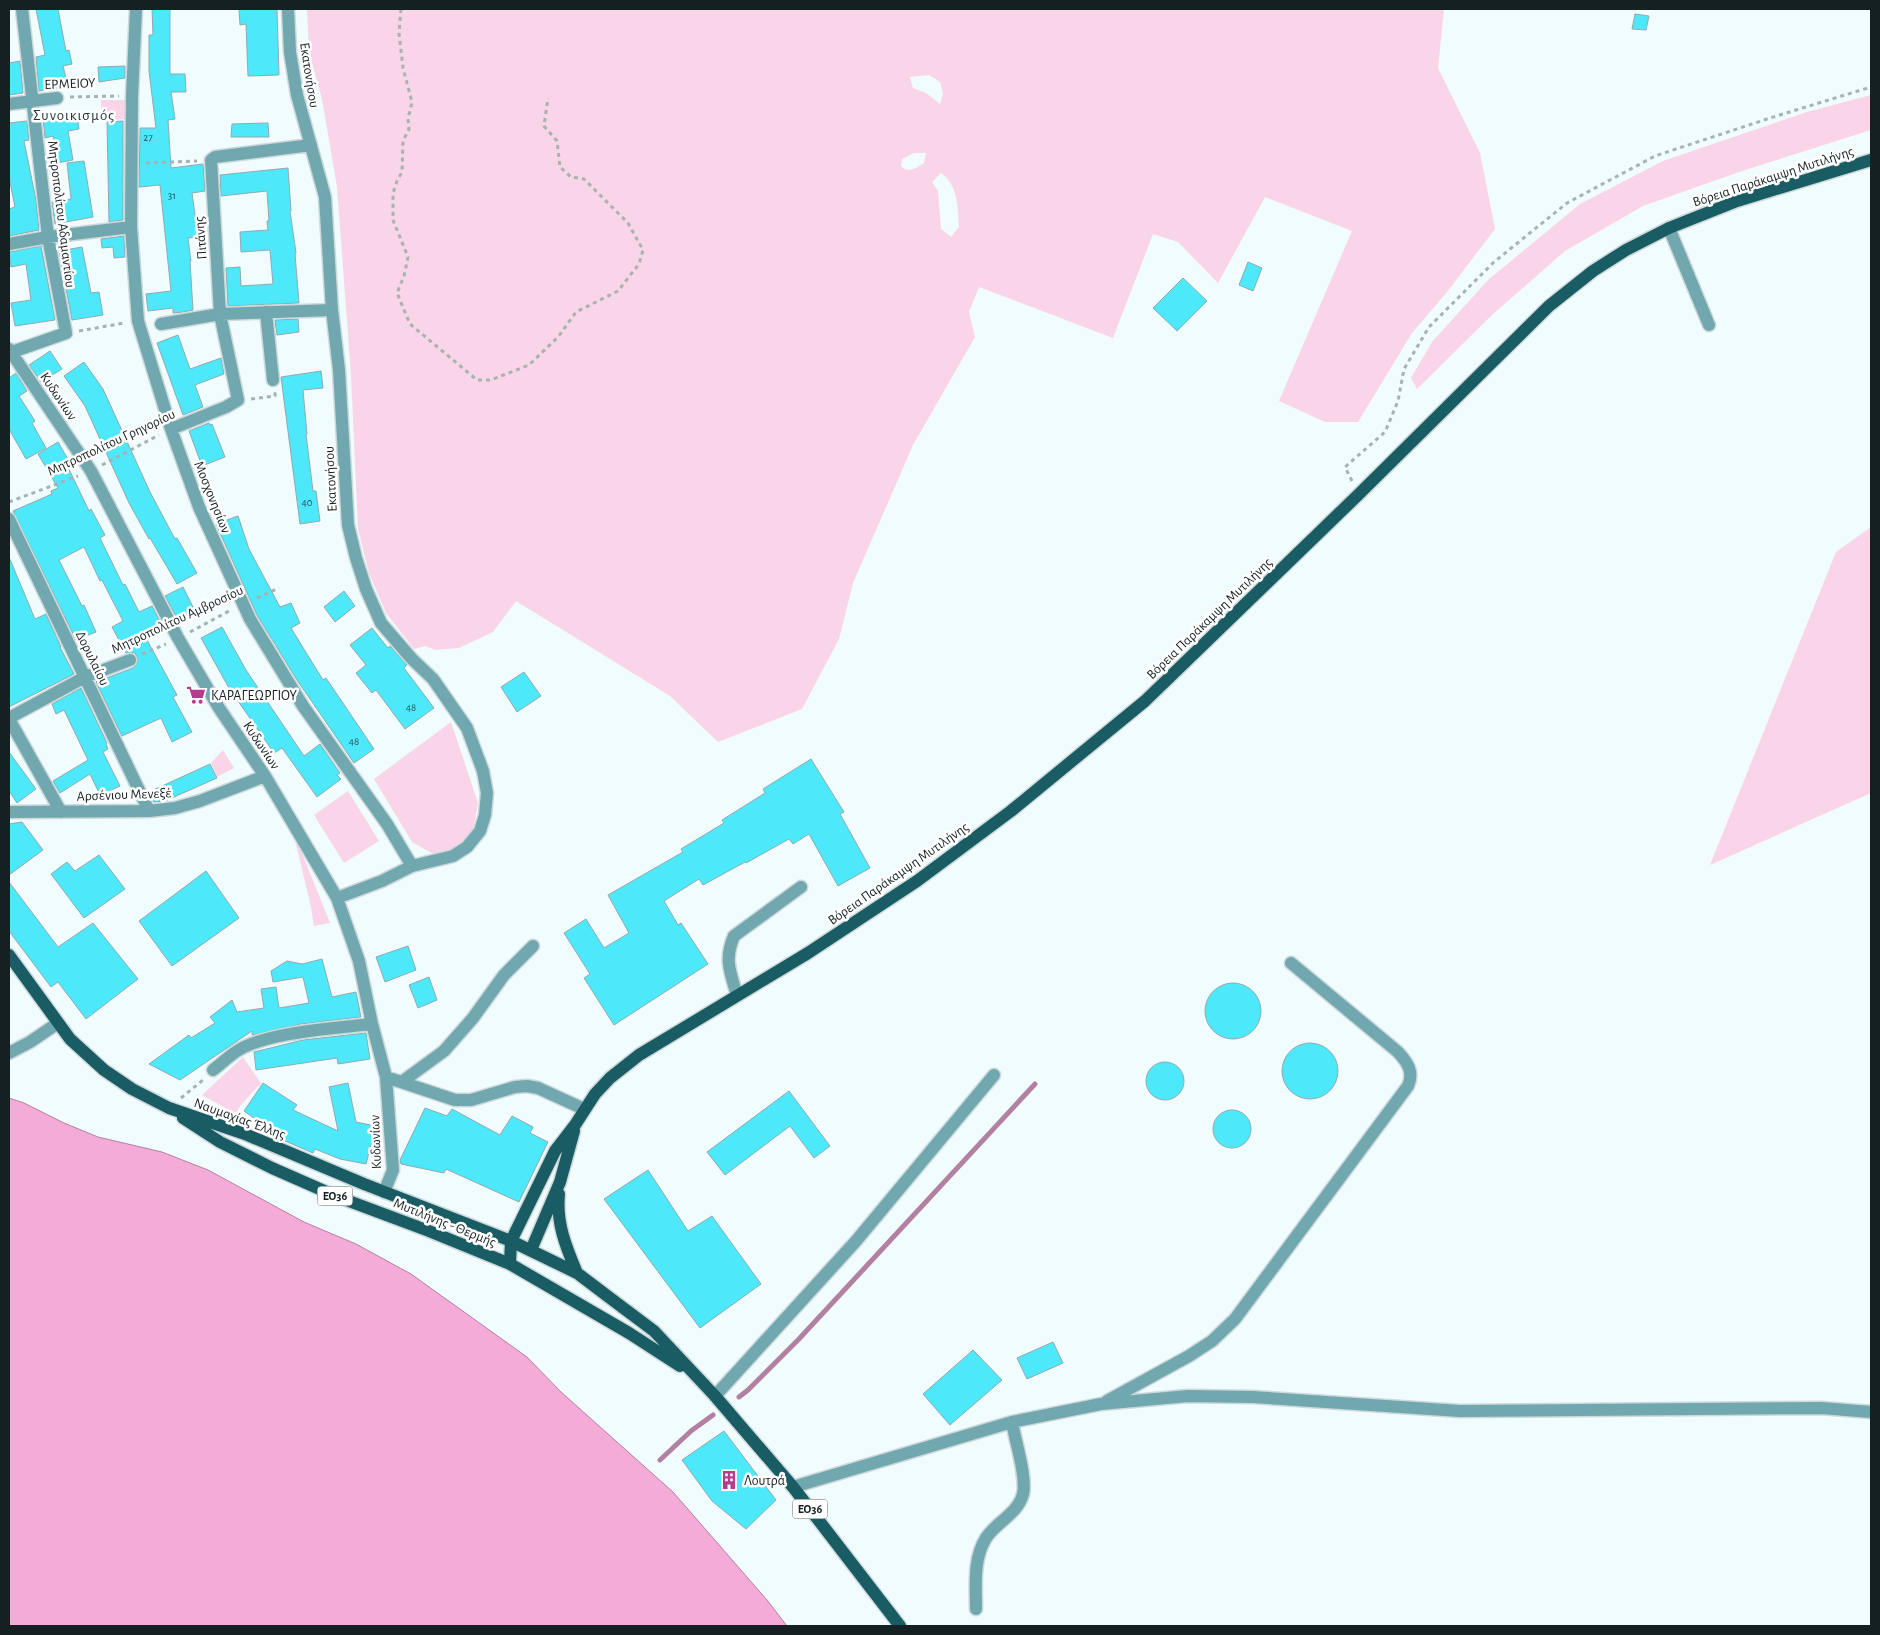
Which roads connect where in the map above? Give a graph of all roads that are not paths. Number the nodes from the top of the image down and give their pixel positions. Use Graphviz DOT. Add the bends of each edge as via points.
graph roads {
  1 [pos="22,9"];
  2 [pos="136,9"];
  3 [pos="288,9"];
  4 [pos="57,98"];
  5 [pos="33,100"];
  6 [pos="9,104"];
  7 [pos="311,145"];
  8 [pos="1871,160"];
  9 [pos="131,227"];
  10 [pos="1669,228"];
  11 [pos="48,237"];
  12 [pos="9,244"];
  13 [pos="332,310"];
  14 [pos="266,312"];
  15 [pos="220,314"];
  16 [pos="161,324"];
  17 [pos="1710,325"];
  18 [pos="10,351"];
  19 [pos="273,380"];
  20 [pos="226,407"];
  21 [pos="171,429"];
  22 [pos="9,519"];
  23 [pos="130,660"];
  24 [pos="86,676"];
  25 [pos="9,718"];
  26 [pos="265,776"];
  27 [pos="150,811"];
  28 [pos="9,812"];
  29 [pos="61,812"];
  30 [pos="412,866"];
  31 [pos="801,887"];
  32 [pos="337,898"];
  33 [pos="532,946"];
  34 [pos="9,955"];
  35 [pos="1291,963"];
  36 [pos="737,995"];
  37 [pos="58,1023"];
  38 [pos="372,1024"];
  39 [pos="9,1053"];
  40 [pos="213,1070"];
  41 [pos="994,1076"];
  42 [pos="386,1077"];
  43 [pos="403,1081"];
  44 [pos="169,1108"];
  45 [pos="584,1109"];
  46 [pos="575,1125"];
  47 [pos="560,1182"];
  48 [pos="384,1192"];
  49 [pos="510,1241"];
  50 [pos="531,1250"];
  51 [pos="510,1264"];
  52 [pos="577,1273"];
  53 [pos="701,1380"];
  54 [pos="715,1396"];
  55 [pos="1100,1404"];
  56 [pos="1871,1412"];
  57 [pos="1012,1422"];
  58 [pos="793,1487"];
  59 [pos="976,1609"];
  60 [pos="900,1626"];
  1 -- 5 [label="street, Μητροπολίτου Αδαμαντίου"];
  2 -- 9 [label="street, Μοσχονησίων"];
  3 -- 7 [label="street, Εκατονήσου" via="292,66"];
  4 -- 5 [label="street, ΕΡΜΕΙΟΥ"];
  5 -- 6 [label="street, ΕΡΜΕΙΟΥ"];
  5 -- 11 [label="street, Μητροπολίτου Αδαμαντίου"];
  7 -- 13 [label="street, Εκατονήσου" via="325,197"];
  7 -- 15 [label="street, Πιτάνης" via="211,160"];
  8 -- 10 [label="main road, Βόρεια Παράκαμψη Μυτιλήνης" via="1737,201"];
  9 -- 11 [label="street"];
  9 -- 21 [label="street, Μοσχονησίων" via="138,321"];
  10 -- 17 [label="street"];
  10 -- 36 [label="main road, Βόρεια Παράκαμψη Μυτιλήνης" via="1626,250 1549,306 1358,496 1145,700 1011,811 871,913"];
  11 -- 12 [label="street"];
  11 -- 18 [label="street, Μητροπολίτου Αδαμαντίου" via="66,333"];
  13 -- 14 [label="street"];
  13 -- 30 [label="street, Εκατονήσου" via="339,370 348,525 356,558 381,623 433,680 467,728 483,771 487,793 480,831 467,847 453,856"];
  14 -- 15 [label="street"];
  14 -- 19 [label="street"];
  15 -- 16 [label="street"];
  15 -- 20 [label="street, Πιτάνης" via="238,400"];
  18 -- 26 [label="street, Κυδωνίων" via="91,471 173,640"];
  20 -- 21 [label="street, Μητροπολίτου Γρηγορίου"];
  21 -- 30 [label="street, Μοσχονησίων" via="198,507 242,605 303,706 387,824"];
  22 -- 24 [label="street, Δορυλαίου"];
  23 -- 24 [label="street, Μητροπολίτου Αμβροσίου"];
  24 -- 25 [label="street, Μητροπολίτου Αμβροσίου"];
  24 -- 27 [label="street, Δορυλαίου"];
  25 -- 29 [label="street"];
  26 -- 27 [label="street, Αρσένιου Μενεξέ" via="200,801"];
  26 -- 32 [label="street, Κυδωνίων"];
  27 -- 29 [label="street, Αρσένιου Μενεξέ"];
  28 -- 29 [label="street, Αρσένιου Μενεξέ"];
  30 -- 32 [label="street"];
  31 -- 36 [label="street" via="734,936 728,957"];
  32 -- 38 [label="street, Κυδωνίων" via="359,960"];
  33 -- 43 [label="street" via="504,975 449,1046"];
  34 -- 37 [label="main road, Ναυμαχίας Έλλης / ΕΟ36"];
  35 -- 55 [label="street" via="1406,1061 1411,1070 1408,1086 1235,1319 1212,1341 1189,1356"];
  36 -- 45 [label="main road, Βόρεια Παράκαμψη Μυτιλήνης" via="639,1055 610,1078"];
  37 -- 39 [label="street"];
  37 -- 44 [label="main road, Ναυμαχίας Έλλης / ΕΟ36" via="70,1039 104,1070"];
  38 -- 40 [label="street" via="259,1041 238,1050"];
  38 -- 42 [label="street, Κυδωνίων"];
  41 -- 54 [label="street" via="856,1241"];
  42 -- 43 [label="street"];
  42 -- 48 [label="street, Κυδωνίων" via="393,1170"];
  43 -- 45 [label="street" via="455,1100 484,1098 528,1086"];
  44 -- 48 [label="main road, Ναυμαχίας Έλλης / ΕΟ36" via="245,1134"];
  44 -- 51 [label="main road, Μυτιλήνης - Θερμής / ΕΟ36" via="220,1142 272,1168"];
  45 -- 46 [label="main road, Βόρεια Παράκαμψη Μυτιλήνης"];
  46 -- 47 [label="main road, Βόρεια Παράκαμψη Μυτιλήνης"];
  46 -- 49 [label="main road, Βόρεια Παράκαμψη Μυτιλήνης" via="555,1151"];
  47 -- 50 [label="main road, Βόρεια Παράκαμψη Μυτιλήνης"];
  47 -- 52 [label="main road" via="559,1224"];
  48 -- 49 [label="main road, Ναυμαχίας Έλλης / ΕΟ36"];
  49 -- 50 [label="main road, Μυτιλήνης - Θερμής / ΕΟ36"];
  49 -- 51 [label="main road"];
  50 -- 51 [label="main road"];
  50 -- 52 [label="main road, Μυτιλήνης - Θερμής / ΕΟ36"];
  51 -- 53 [label="main road, Μυτιλήνης - Θερμής / ΕΟ36" via="630,1332"];
  52 -- 53 [label="main road, Μυτιλήνης - Θερμής / ΕΟ36" via="654,1331"];
  53 -- 54 [label="main road, Μυτιλήνης - Θερμής / ΕΟ36"];
  54 -- 58 [label="main road, Μυτιλήνης - Θερμής / ΕΟ36"];
  55 -- 56 [label="street" via="1188,1396 1253,1397 1460,1411 1821,1408"];
  55 -- 57 [label="street"];
  57 -- 58 [label="street"];
  57 -- 59 [label="street" via="1024,1482 1023,1493 1014,1510 987,1536 980,1550 976,1565"];
  58 -- 60 [label="main road, Μυτιλήνης - Θερμής / ΕΟ36"];
}
